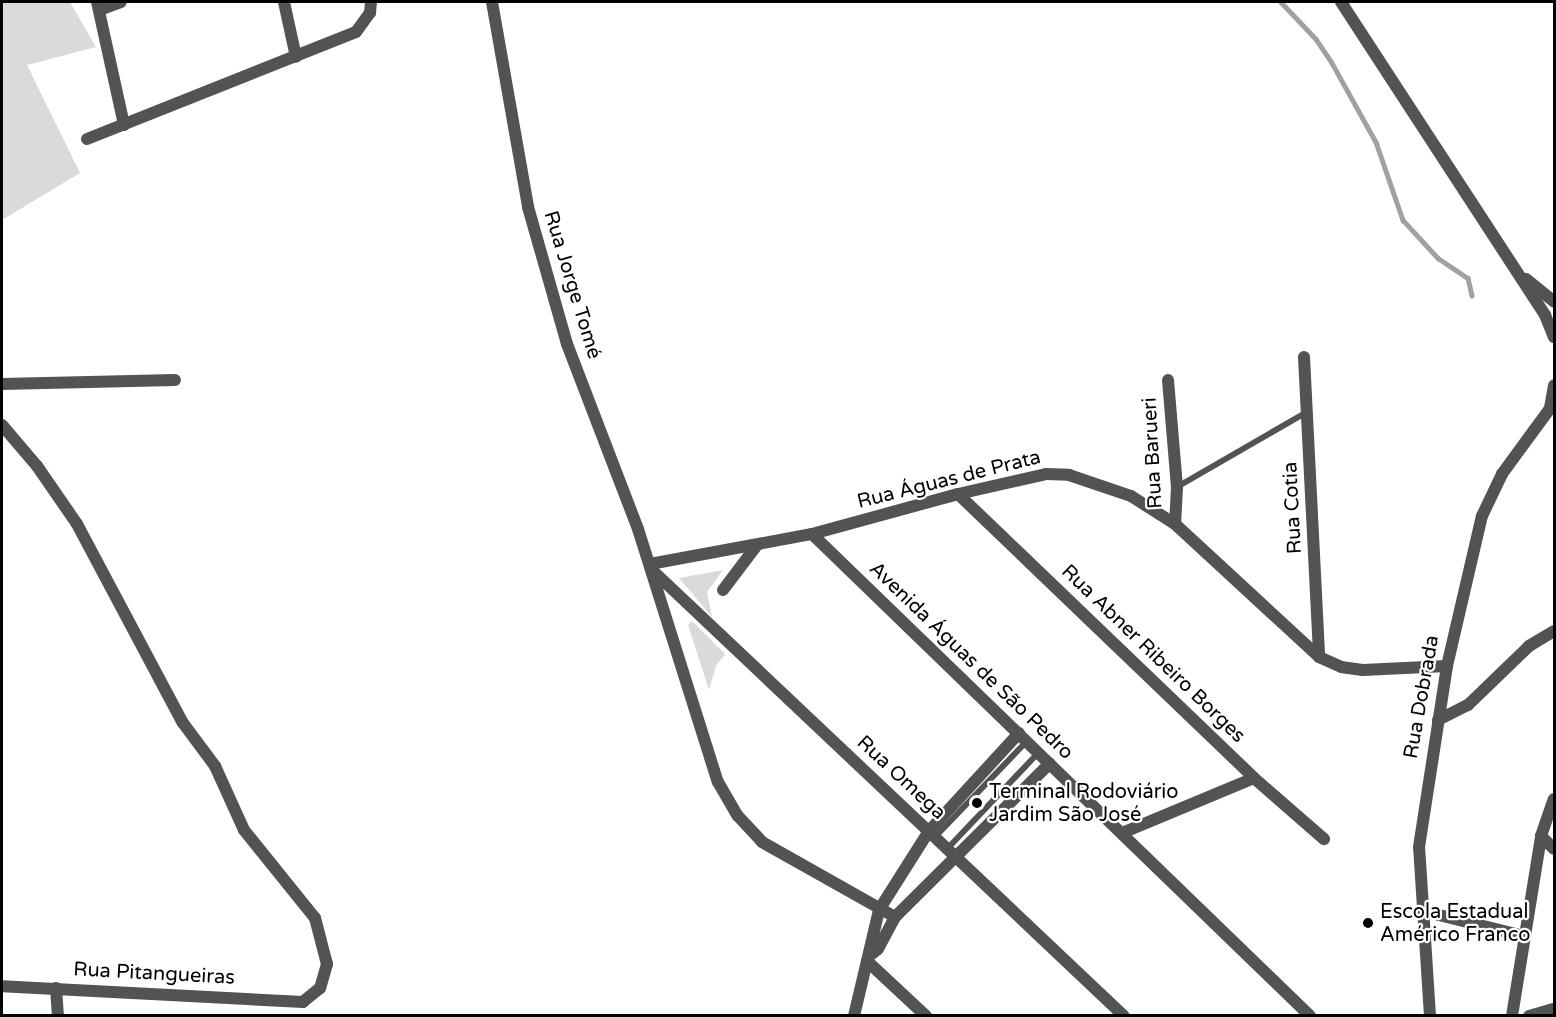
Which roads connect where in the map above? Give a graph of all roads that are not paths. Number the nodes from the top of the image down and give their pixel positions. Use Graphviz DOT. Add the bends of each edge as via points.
graph roads {
  1 [pos="120,2"];
  2 [pos="284,2"];
  3 [pos="371,2"];
  4 [pos="492,2"];
  5 [pos="1341,2"];
  6 [pos="98,6"];
  7 [pos="296,57"];
  8 [pos="124,126"];
  9 [pos="87,139"];
  10 [pos="1515,270"];
  11 [pos="1554,302"];
  12 [pos="1554,337"];
  13 [pos="1304,357"];
  14 [pos="175,380"];
  15 [pos="1168,380"];
  16 [pos="2,384"];
  17 [pos="1554,385"];
  18 [pos="1552,405"];
  19 [pos="1308,412"];
  20 [pos="2,425"];
  21 [pos="1178,487"];
  22 [pos="958,494"];
  23 [pos="1175,524"];
  24 [pos="812,534"];
  25 [pos="757,545"];
  26 [pos="650,567"];
  27 [pos="723,590"];
  28 [pos="1554,633"];
  29 [pos="1319,657"];
  30 [pos="1446,666"];
  31 [pos="1438,720"];
  32 [pos="1023,737"];
  33 [pos="1039,752"];
  34 [pos="1050,763"];
  35 [pos="1254,778"];
  36 [pos="1554,799"];
  37 [pos="1122,832"];
  38 [pos="932,834"];
  39 [pos="1541,836"];
  40 [pos="1324,839"];
  41 [pos="947,849"];
  42 [pos="1554,849"];
  43 [pos="956,858"];
  44 [pos="879,910"];
  45 [pos="1423,911"];
  46 [pos="895,917"];
  47 [pos="1523,936"];
  48 [pos="868,959"];
  49 [pos="2,986"];
  50 [pos="56,988"];
  51 [pos="1554,1009"];
  52 [pos="57,1016"];
  53 [pos="854,1016"];
  54 [pos="926,1016"];
  55 [pos="1124,1016"];
  56 [pos="1310,1016"];
  57 [pos="1430,1016"];
  58 [pos="1512,1016"];
  59 [pos="1529,1016"];
  1 -- 6 [label="street"];
  2 -- 7 [label="street"];
  3 -- 7 [label="street" via="370,13 356,32"];
  4 -- 26 [label="street, Rua Jorge Tomé" via="528,207 567,344"];
  5 -- 10 [label="street"];
  6 -- 8 [label="street"];
  7 -- 8 [label="street"];
  8 -- 9 [label="street"];
  10 -- 11 [label="street"];
  10 -- 12 [label="street" via="1545,315"];
  13 -- 19 [label="street, Rua Cotia"];
  14 -- 16 [label="street"];
  15 -- 21 [label="street, Rua Barueri"];
  17 -- 18 [label="street, Rua Dobrada"];
  18 -- 30 [label="street, Rua Dobrada" via="1502,474 1482,516"];
  19 -- 21 [label="lane"];
  19 -- 29 [label="street, Rua Cotia"];
  20 -- 50 [label="street, Rua Pitangueiras" via="38,466 77,524 183,723 215,766 244,830 315,918 324,944 325,976 320,988 303,1002"];
  21 -- 23 [label="street, Rua Barueri"];
  22 -- 23 [label="street, Rua Águas de Prata" via="1046,474 1069,475 1131,496"];
  22 -- 24 [label="street, Rua Águas de Prata"];
  22 -- 35 [label="street, Rua Abner Ribeiro Borges"];
  23 -- 29 [label="street, Rua Águas de Prata"];
  24 -- 25 [label="street, Rua Águas de Prata"];
  24 -- 32 [label="street, Avenida Águas de São Pedro"];
  25 -- 26 [label="street, Rua Águas de Prata"];
  25 -- 27 [label="street"];
  26 -- 38 [label="street, Rua Omega"];
  26 -- 44 [label="street, Rua Jorge Tomé" via="718,782 738,816 780,855"];
  28 -- 31 [label="street" via="1529,646 1468,705"];
  29 -- 30 [label="street, Rua Águas de Prata" via="1341,668 1363,670"];
  30 -- 31 [label="street, Rua Dobrada"];
  31 -- 45 [label="street, Rua Dobrada" via="1421,809"];
  32 -- 33 [label="street, Avenida Águas de São Pedro"];
  32 -- 38 [label="street"];
  33 -- 34 [label="street, Avenida Águas de São Pedro"];
  33 -- 41 [label="lane"];
  34 -- 37 [label="street, Avenida Águas de São Pedro"];
  34 -- 43 [label="street"];
  35 -- 37 [label="street"];
  35 -- 40 [label="street, Rua Abner Ribeiro Borges"];
  36 -- 39 [label="street"];
  37 -- 56 [label="street, Avenida Águas de São Pedro"];
  38 -- 41 [label="street, Rua Omega"];
  38 -- 44 [label="street"];
  39 -- 42 [label="street"];
  39 -- 47 [label="street"];
  41 -- 43 [label="street, Rua Omega"];
  43 -- 46 [label="street"];
  43 -- 55 [label="street, Rua Omega"];
  44 -- 46 [label="street, Rua Jorge Tomé"];
  44 -- 48 [label="street" via="868,945"];
  45 -- 47 [label="street"];
  45 -- 57 [label="street, Rua Dobrada"];
  46 -- 48 [label="street" via="878,949"];
  47 -- 58 [label="street"];
  48 -- 53 [label="street"];
  48 -- 54 [label="street"];
  49 -- 50 [label="street, Rua Pitangueiras"];
  50 -- 52 [label="street"];
  51 -- 59 [label="street"];
}
